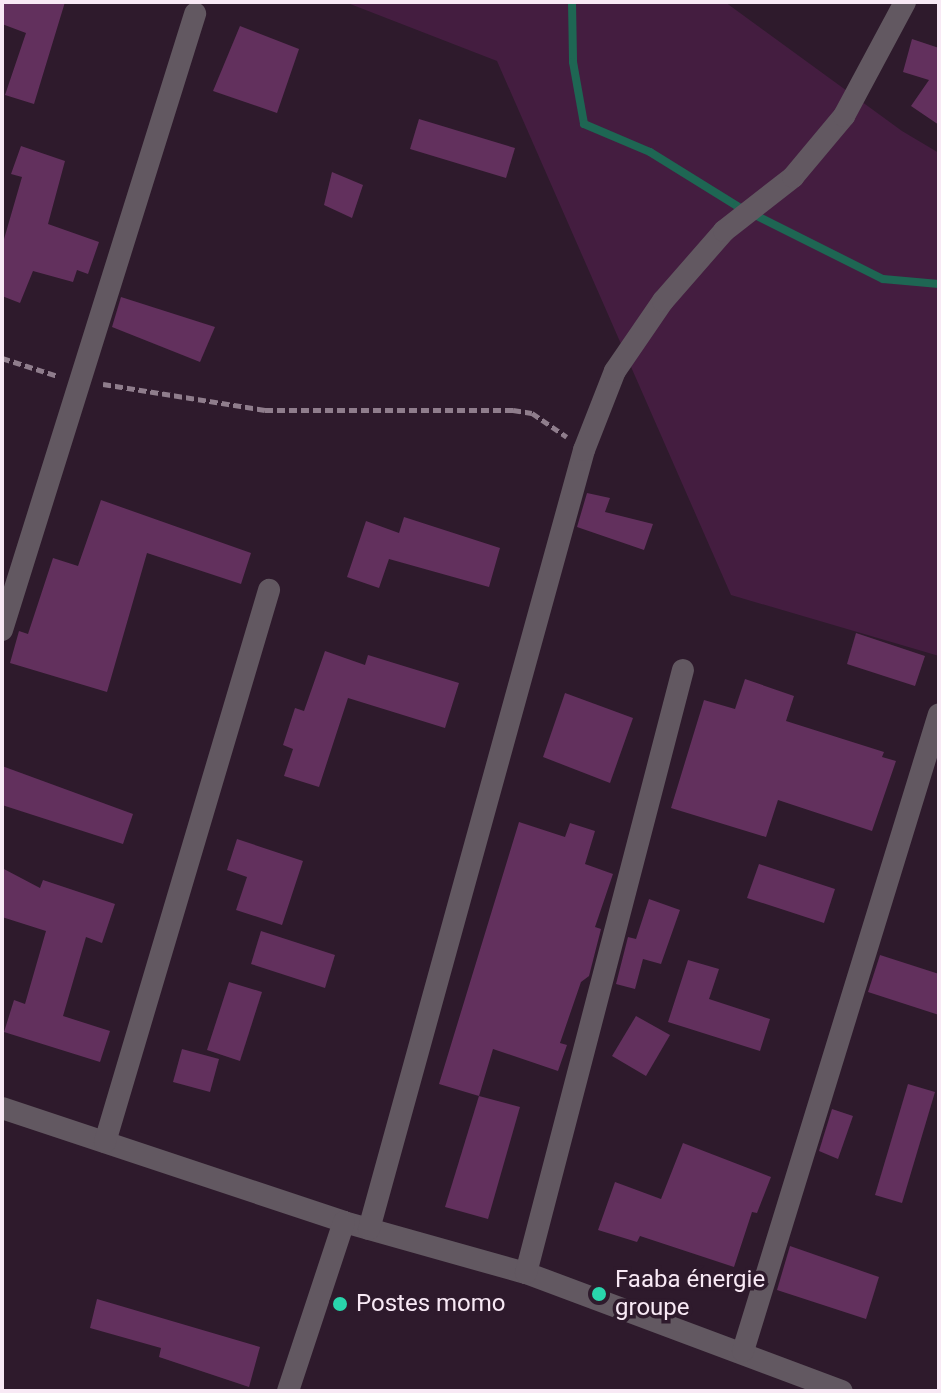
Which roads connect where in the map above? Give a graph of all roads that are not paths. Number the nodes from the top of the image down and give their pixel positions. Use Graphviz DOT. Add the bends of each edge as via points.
graph roads {
  1 [pos="905,2"];
  2 [pos="195,14"];
  3 [pos="269,590"];
  4 [pos="2,630"];
  5 [pos="683,670"];
  6 [pos="939,714"];
  7 [pos="2,1108"];
  8 [pos="105,1142"];
  9 [pos="344,1222"];
  10 [pos="369,1229"];
  11 [pos="526,1273"];
  12 [pos="743,1351"];
  13 [pos="288,1391"];
  14 [pos="842,1391"];
  1 -- 10 [label="street" via="844,116 793,177 724,231 663,301 615,371 584,450"];
  2 -- 4 [label="street" via="76,379"];
  3 -- 8 [label="street"];
  5 -- 11 [label="street"];
  6 -- 12 [label="street"];
  7 -- 8 [label="street"];
  8 -- 9 [label="street"];
  9 -- 10 [label="street"];
  9 -- 13 [label="street"];
  10 -- 11 [label="street"];
  11 -- 12 [label="street"];
  12 -- 14 [label="street"];
}
